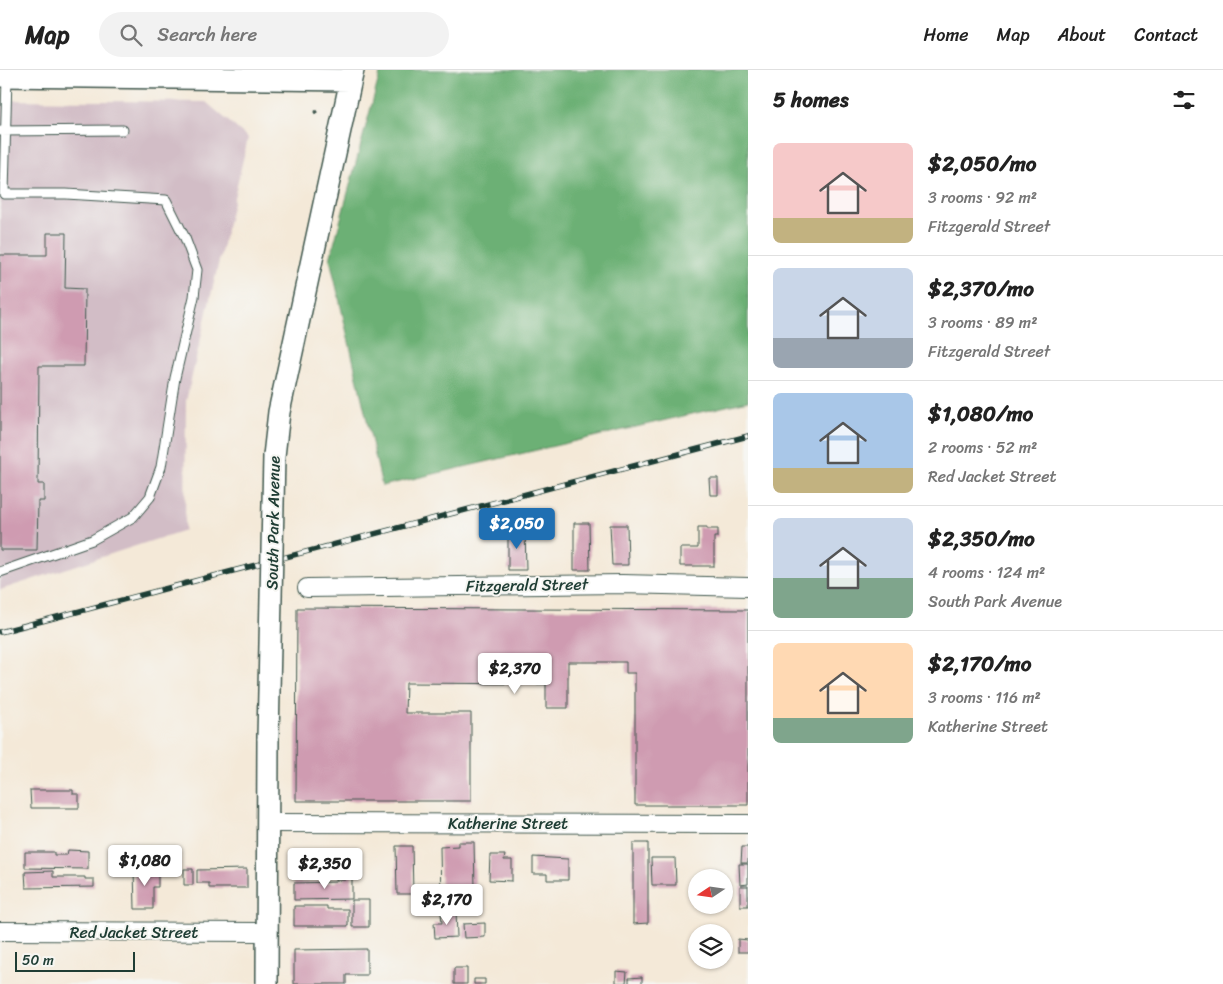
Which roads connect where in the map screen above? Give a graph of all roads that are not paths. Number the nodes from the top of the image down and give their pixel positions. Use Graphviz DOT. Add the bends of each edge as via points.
graph roads {
  1 [pos="5,74"];
  2 [pos="351,75"];
  3 [pos="123,130"];
  4 [pos="3,131"];
  5 [pos="0,572"];
  6 [pos="748,587"];
  7 [pos="307,588"];
  8 [pos="268,823"];
  9 [pos="748,824"];
  10 [pos="0,931"];
  11 [pos="268,932"];
  12 [pos="267,984"];
  1 -- 2 [label="street"];
  1 -- 4 [label="lane"];
  2 -- 8 [label="street, South Park Avenue, bridge" via="279,412 274,456"];
  3 -- 4 [label="lane"];
  4 -- 5 [label="lane" via="4,194 166,200 186,238 196,270 194,297 175,378 161,467 150,497 133,517 92,540"];
  6 -- 7 [label="street, Fitzgerald Street" via="622,584"];
  8 -- 9 [label="street, Katherine Street"];
  8 -- 11 [label="street, South Park Avenue"];
  10 -- 11 [label="street, Red Jacket Street"];
  11 -- 12 [label="street, South Park Avenue"];
}
